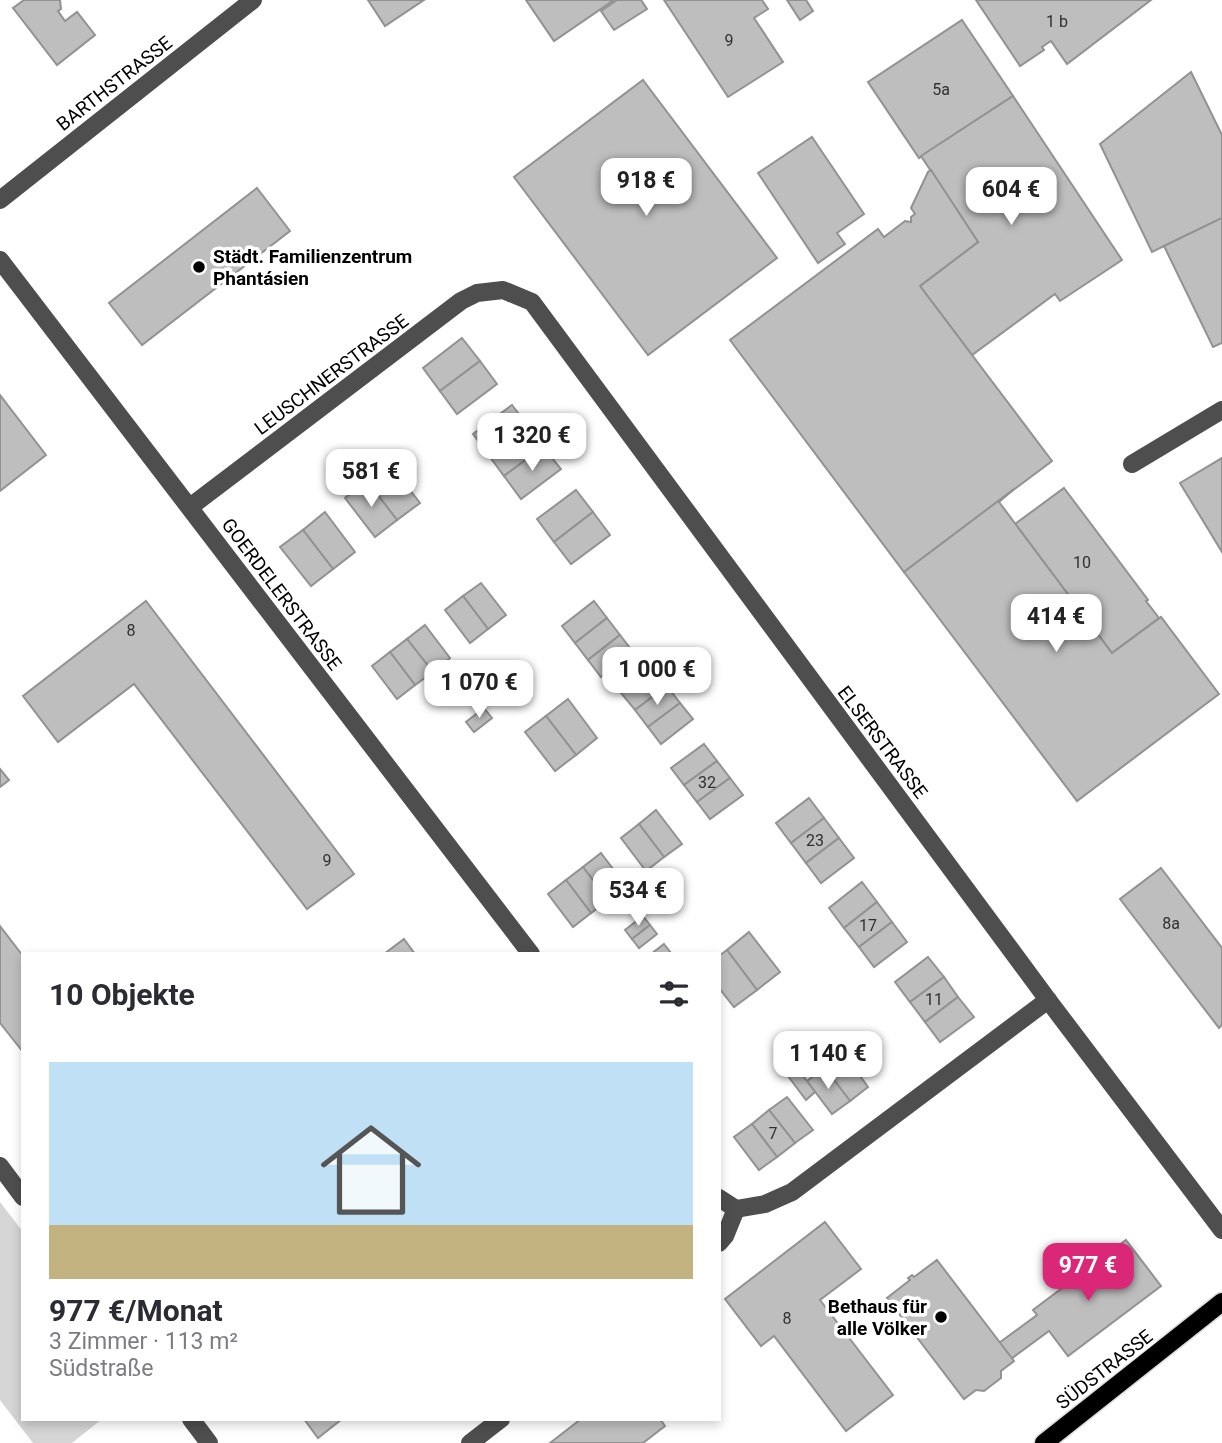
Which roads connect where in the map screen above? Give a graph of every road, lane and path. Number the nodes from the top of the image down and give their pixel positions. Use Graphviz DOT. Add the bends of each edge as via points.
graph roads {
  1 [pos="253,0"];
  2 [pos="0,200"];
  3 [pos="0,260"];
  4 [pos="503,290"];
  5 [pos="1222,410"];
  6 [pos="1132,464"];
  7 [pos="190,507"];
  8 [pos="529,952"];
  9 [pos="1048,1000"];
  10 [pos="0,1166"];
  11 [pos="21,1193"];
  12 [pos="721,1199"];
  13 [pos="736,1209"];
  14 [pos="1222,1230"];
  15 [pos="721,1241"];
  16 [pos="1222,1302"];
  17 [pos="192,1421"];
  18 [pos="498,1421"];
  19 [pos="209,1443"];
  20 [pos="470,1443"];
  21 [pos="1044,1443"];
  1 -- 2 [label="street, BARTHSTRASSE"];
  3 -- 7 [label="street, GOERDELERSTRASSE"];
  4 -- 7 [label="street, LEUSCHNERSTRASSE" via="477,293 461,301"];
  4 -- 9 [label="street, ELSERSTRASSE" via="532,302"];
  5 -- 6 [label="street"];
  7 -- 8 [label="street, GOERDELERSTRASSE"];
  9 -- 13 [label="street" via="792,1192 765,1204"];
  9 -- 14 [label="street, ELSERSTRASSE"];
  10 -- 11 [label="street"];
  12 -- 13 [label="street"];
  13 -- 15 [label="street"];
  16 -- 21 [label="main road, SÜDSTRASSE"];
  17 -- 19 [label="street"];
  18 -- 20 [label="street"];
}
